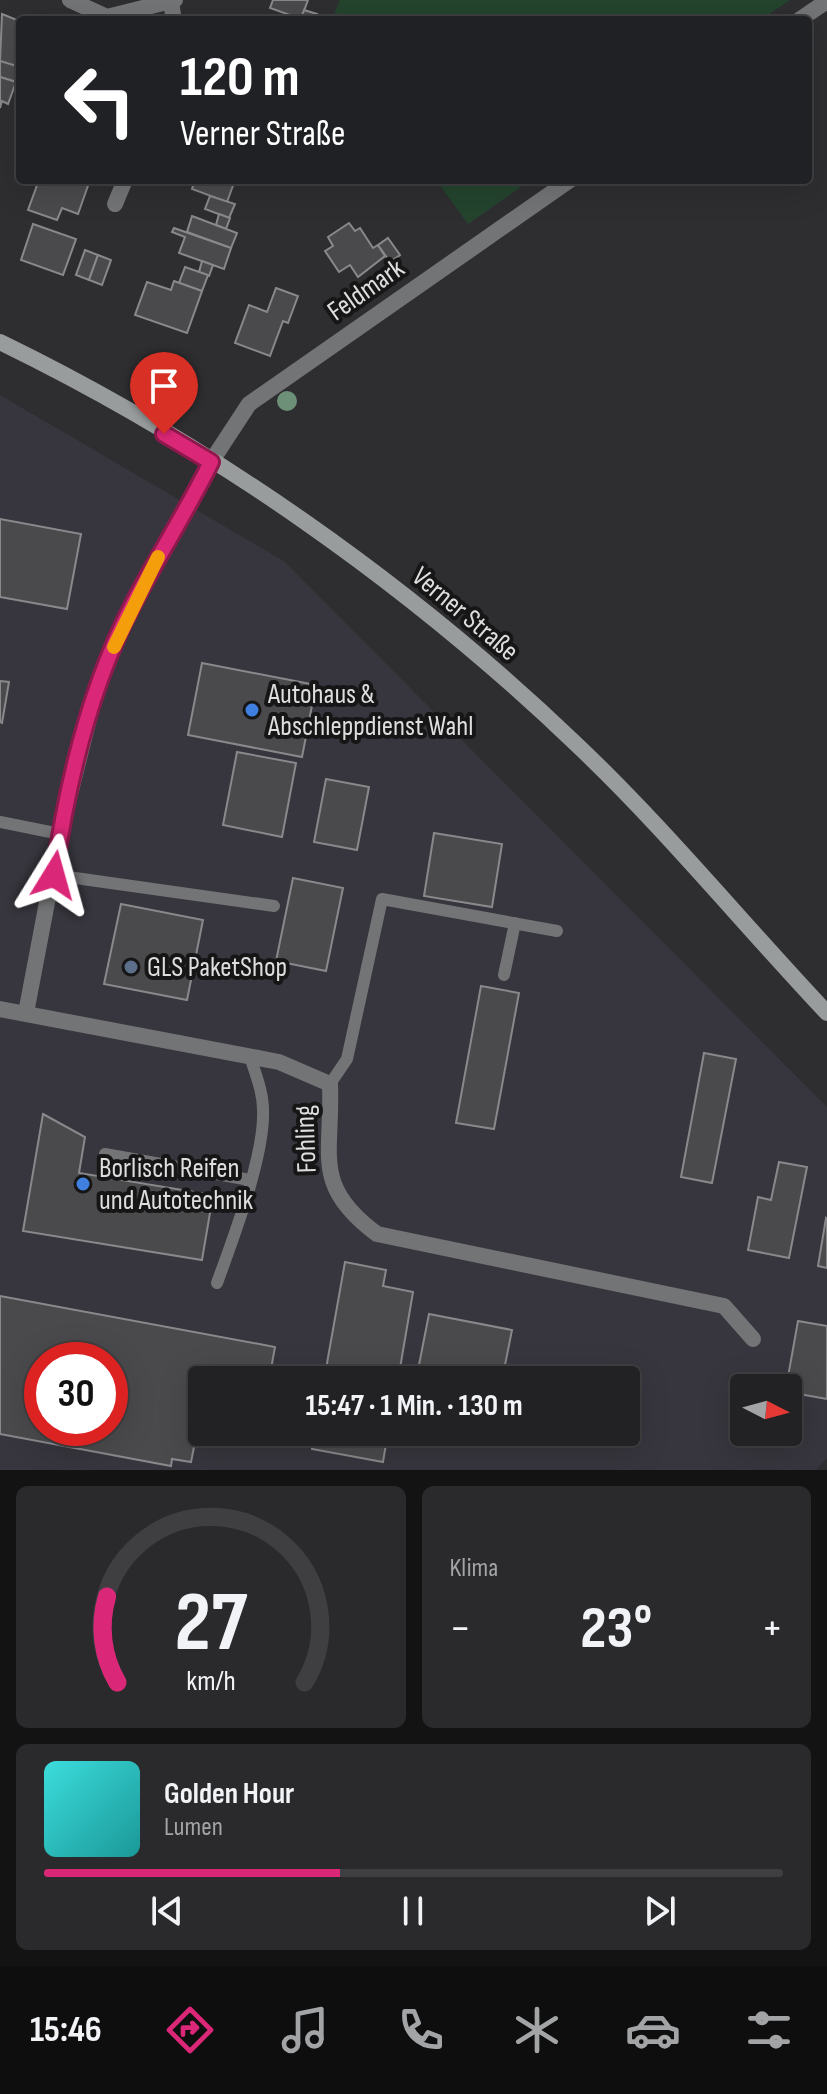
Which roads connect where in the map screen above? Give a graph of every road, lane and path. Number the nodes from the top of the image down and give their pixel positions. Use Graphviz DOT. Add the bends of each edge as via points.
graph roads {
  1 [pos="70,0"];
  2 [pos="827,1"];
  3 [pos="173,8"];
  4 [pos="105,16"];
  5 [pos="114,16"];
  6 [pos="805,16"];
  7 [pos="123,184"];
  8 [pos="564,184"];
  9 [pos="115,204"];
  10 [pos="0,342"];
  11 [pos="211,462"];
  12 [pos="0,822"];
  13 [pos="60,834"];
  14 [pos="54,875"];
  15 [pos="274,906"];
  16 [pos="515,923"];
  17 [pos="557,931"];
  18 [pos="504,975"];
  19 [pos="0,1009"];
  20 [pos="26,1013"];
  21 [pos="827,1013"];
  22 [pos="250,1056"];
  23 [pos="330,1084"];
  24 [pos="105,1154"];
  25 [pos="250,1180"];
  26 [pos="217,1283"];
  27 [pos="753,1339"];
  1 -- 4 [label="street"];
  2 -- 6 [label="street"];
  3 -- 5 [label="street"];
  7 -- 9 [label="street"];
  8 -- 11 [label="street, Feldmark" via="249,404"];
  10 -- 11 [label="main road, Verner Straße"];
  11 -- 13 [label="street" via="130,609 96,691"];
  11 -- 21 [label="main road, Verner Straße" via="317,530 431,616 575,743"];
  12 -- 13 [label="lane"];
  13 -- 14 [label="street"];
  14 -- 15 [label="lane"];
  14 -- 20 [label="street"];
  16 -- 17 [label="lane"];
  16 -- 18 [label="lane"];
  16 -- 23 [label="lane" via="382,899 347,1059"];
  19 -- 20 [label="street, Fohling"];
  20 -- 22 [label="street, Fohling"];
  22 -- 23 [label="street, Fohling"];
  22 -- 25 [label="lane" via="264,1111"];
  23 -- 27 [label="street, Fohling" via="330,1179 344,1205 377,1234 724,1306"];
  24 -- 25 [label="lane"];
  25 -- 26 [label="lane"];
}
